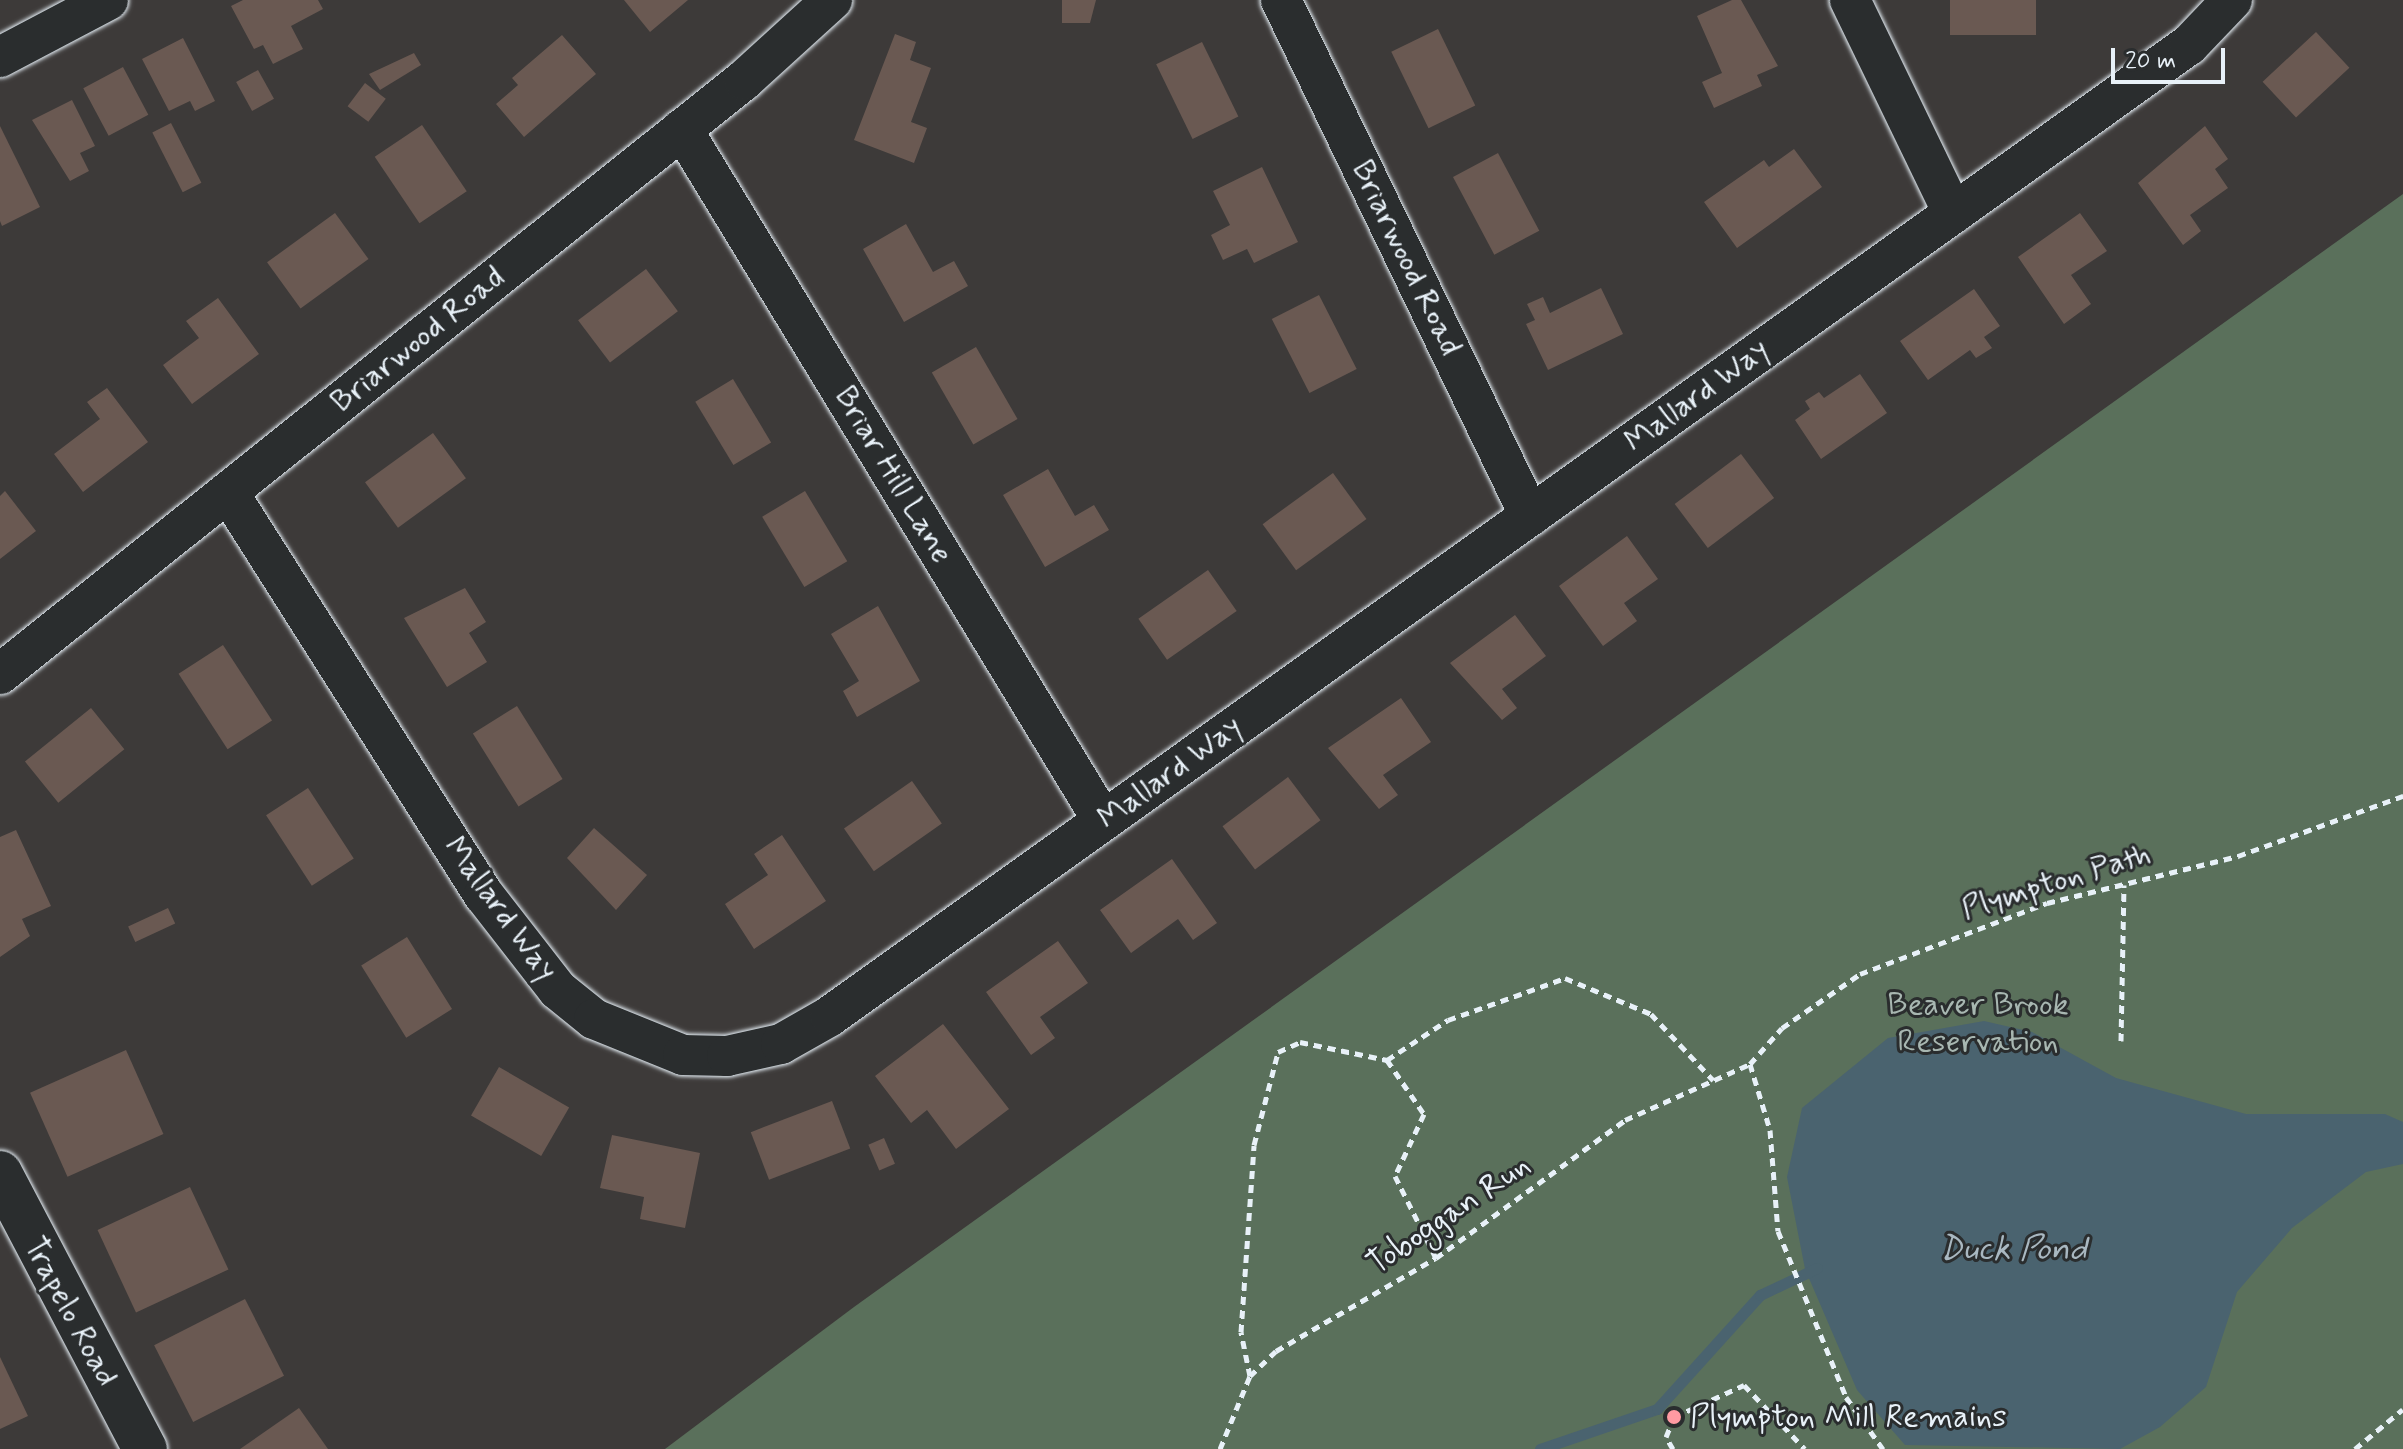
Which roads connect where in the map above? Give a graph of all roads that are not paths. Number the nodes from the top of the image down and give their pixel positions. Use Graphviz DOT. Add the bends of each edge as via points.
graph roads {
  1 [pos="108,0"];
  2 [pos="832,0"];
  3 [pos="1281,0"];
  4 [pos="1850,0"];
  5 [pos="2232,0"];
  6 [pos="0,57"];
  7 [pos="682,129"];
  8 [pos="1953,213"];
  9 [pos="228,492"];
  10 [pos="1530,516"];
  11 [pos="0,674"];
  12 [pos="1103,821"];
  13 [pos="0,1173"];
  14 [pos="134,1446"];
  1 -- 6 [label="street"];
  2 -- 7 [label="street, Briarwood Road"];
  3 -- 10 [label="street, Briarwood Road"];
  4 -- 8 [label="street"];
  5 -- 8 [label="street, Mallard Way" via="2189,45"];
  7 -- 9 [label="street, Briarwood Road"];
  7 -- 12 [label="street, Briar Hill Lane"];
  8 -- 10 [label="street, Mallard Way"];
  9 -- 11 [label="street, Briarwood Road"];
  9 -- 12 [label="street, Mallard Way" via="525,954 594,1019 635,1039 683,1055 727,1056 781,1044"];
  10 -- 12 [label="street, Mallard Way"];
  13 -- 14 [label="main road, Trapelo Road"];
}
